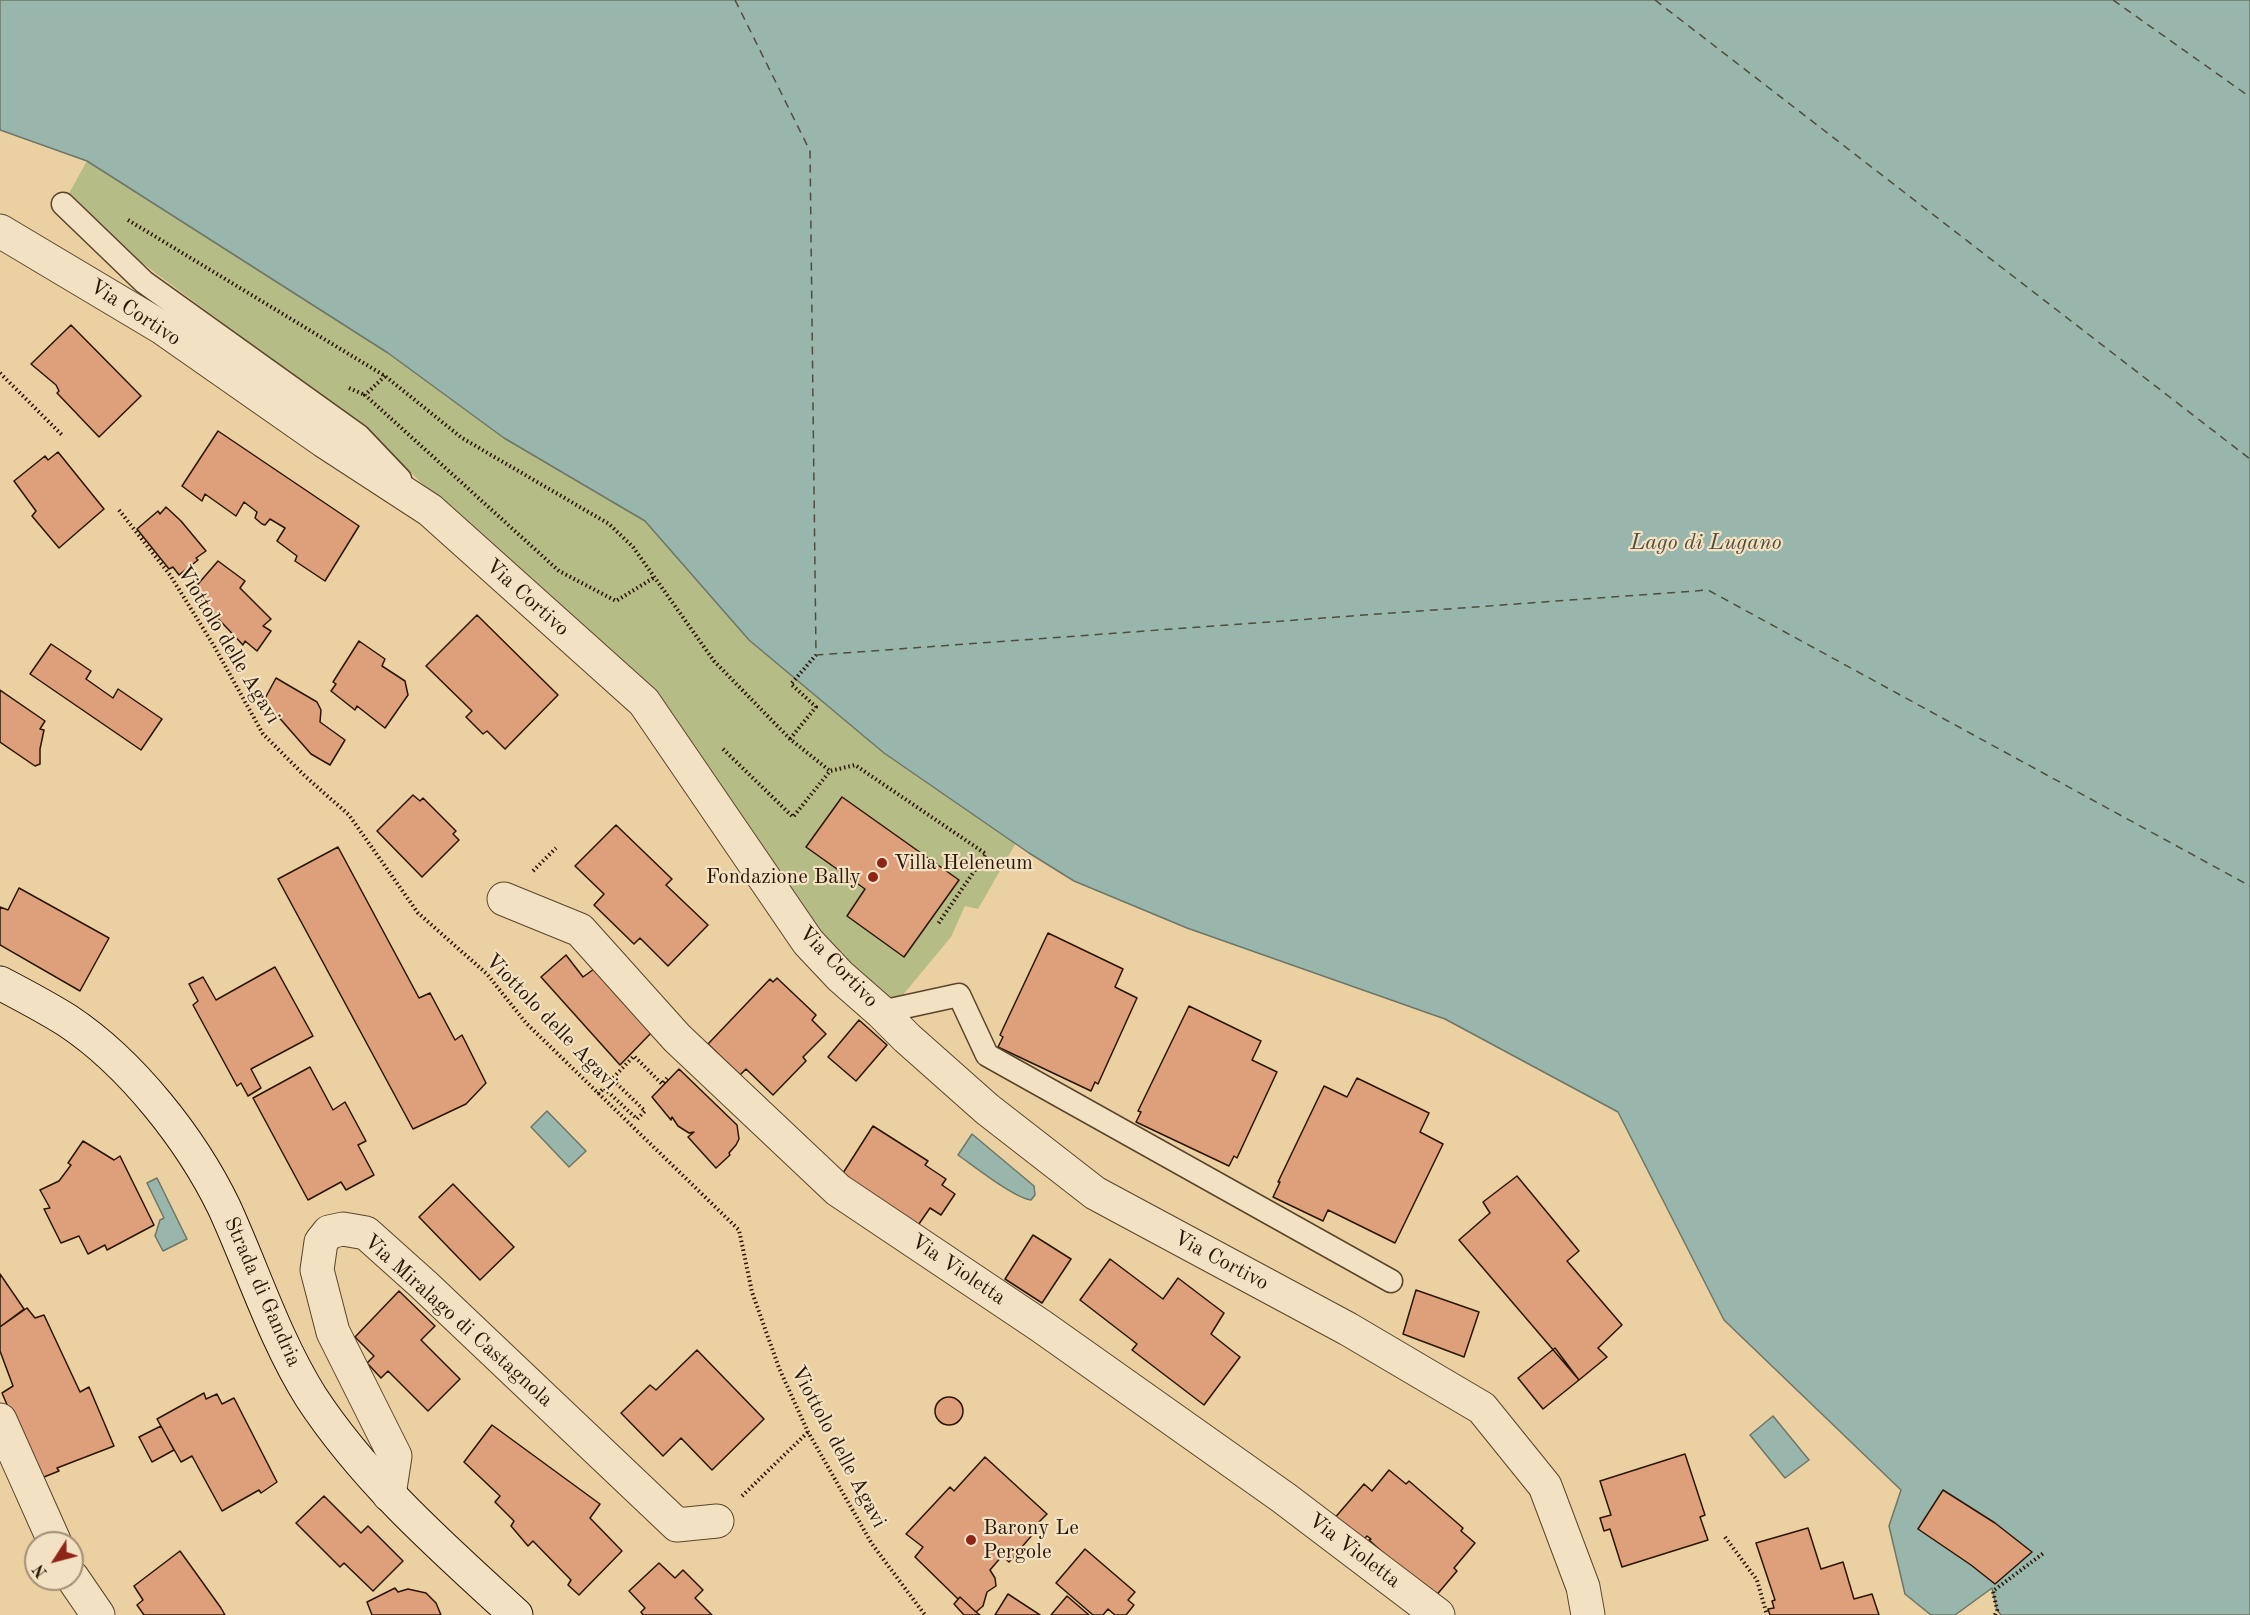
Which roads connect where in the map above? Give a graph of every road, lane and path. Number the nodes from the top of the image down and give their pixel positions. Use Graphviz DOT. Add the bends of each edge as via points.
graph roads {
  1 [pos="63,204"];
  2 [pos="122,217"];
  3 [pos="0,231"];
  4 [pos="0,373"];
  5 [pos="385,376"];
  6 [pos="63,436"];
  7 [pos="119,510"];
  8 [pos="430,510"];
  9 [pos="655,577"];
  10 [pos="816,654"];
  11 [pos="790,739"];
  12 [pos="830,771"];
  13 [pos="793,817"];
  14 [pos="504,899"];
  15 [pos="938,924"];
  16 [pos="0,983"];
  17 [pos="881,1012"];
  18 [pos="669,1076"];
  19 [pos="598,1095"];
  20 [pos="1391,1281"];
  21 [pos="0,1420"];
  22 [pos="808,1432"];
  23 [pos="389,1496"];
  24 [pos="717,1521"];
  25 [pos="50,1531"];
  26 [pos="1725,1537"];
  27 [pos="2045,1552"];
  28 [pos="82,1591"];
  29 [pos="1996,1613"];
  30 [pos="98,1615"];
  31 [pos="516,1615"];
  32 [pos="925,1615"];
  33 [pos="1438,1615"];
  34 [pos="1588,1615"];
  35 [pos="1767,1615"];
  1 -- 8 [label="lane" via="144,282 359,436"];
  2 -- 5 [label="path"];
  3 -- 8 [label="street, Via Cortivo" via="151,321"];
  4 -- 6 [label="path"];
  5 -- 9 [label="path" via="462,438 609,524 633,547"];
  5 -- 9 [label="path" via="365,395 559,572 616,601"];
  7 -- 19 [label="path, Viottolo delle Agavi" via="170,575 263,734 349,815 418,913 487,974 526,1023"];
  8 -- 17 [label="street, Via Cortivo" via="644,702 808,942"];
  9 -- 11 [label="path" via="714,661"];
  10 -- 11 [label="path" via="791,684 816,707"];
  11 -- 12 [label="path"];
  12 -- 13 [label="path"];
  12 -- 15 [label="path" via="855,765 986,854"];
  14 -- 33 [label="street, Via Violetta" via="580,930 677,1038 838,1190 1041,1326 1284,1498"];
  16 -- 23 [label="street, Strada di Gandria" via="67,1020 92,1039 160,1108 195,1154 309,1394 331,1427"];
  17 -- 20 [label="lane" via="959,995 987,1055"];
  17 -- 34 [label="street, Via Cortivo" via="987,1109 1095,1193 1348,1329 1482,1408 1545,1486 1583,1587"];
  18 -- 19 [label="path" via="662,1084 634,1056 612,1079 645,1111 637,1119 604,1088"];
  19 -- 22 [label="path, Viottolo delle Agavi" via="739,1230 752,1292 779,1368"];
  21 -- 25 [label="street"];
  22 -- 24 [label="path"];
  22 -- 32 [label="path, Viottolo delle Agavi" via="872,1544"];
  23 -- 24 [label="street, Via Miralago di Castagnola" via="395,1456 333,1332 317,1270 321,1242 329,1232 343,1229 366,1233 677,1525"];
  23 -- 31 [label="street, Strada di Gandria"];
  26 -- 35 [label="path" via="1757,1580"];
  27 -- 29 [label="path" via="1993,1591"];
  28 -- 30 [label="street"];
}
